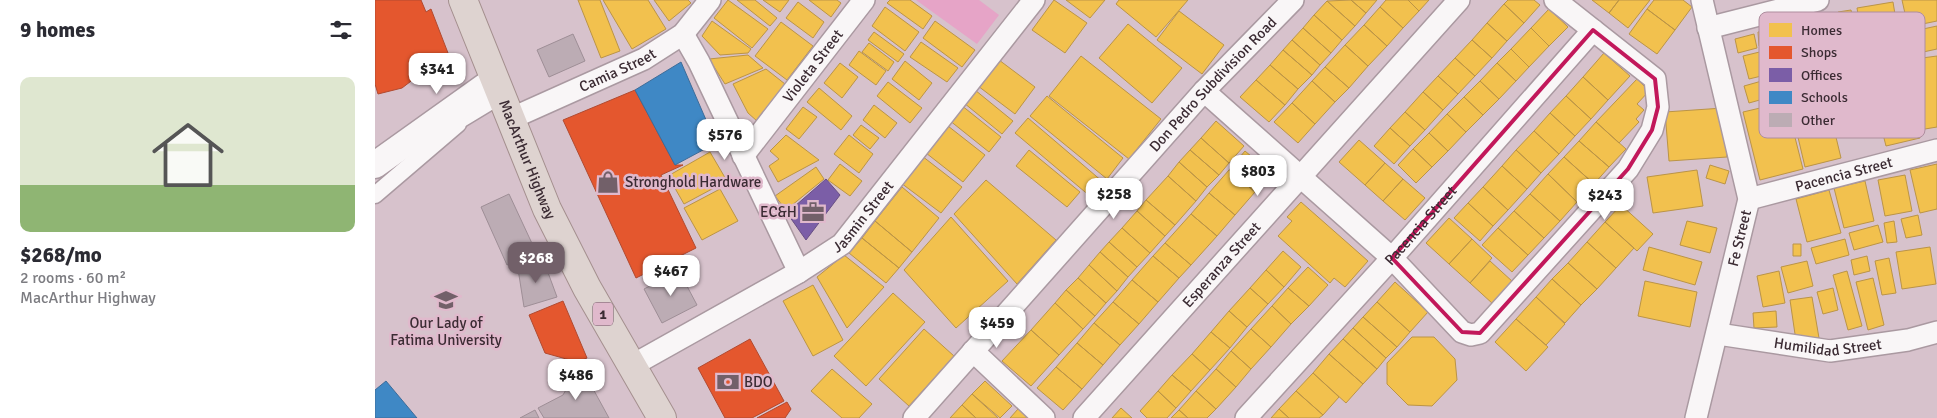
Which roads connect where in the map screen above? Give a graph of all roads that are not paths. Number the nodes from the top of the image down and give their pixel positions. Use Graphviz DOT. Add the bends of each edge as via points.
graph roads {
  1 [pos="463,0"];
  2 [pos="710,0"];
  3 [pos="864,0"];
  4 [pos="1034,0"];
  5 [pos="1293,0"];
  6 [pos="1459,0"];
  7 [pos="1555,0"];
  8 [pos="1702,0"];
  9 [pos="1818,0"];
  10 [pos="1771,12"];
  11 [pos="1759,15"];
  12 [pos="1708,28"];
  13 [pos="1593,30"];
  14 [pos="683,34"];
  15 [pos="1205,91"];
  16 [pos="502,99"];
  17 [pos="458,124"];
  18 [pos="1937,150"];
  19 [pos="743,156"];
  20 [pos="375,165"];
  21 [pos="1301,176"];
  22 [pos="375,196"];
  23 [pos="1749,198"];
  24 [pos="1392,258"];
  25 [pos="799,272"];
  26 [pos="1937,332"];
  27 [pos="1718,334"];
  28 [pos="973,351"];
  29 [pos="633,365"];
  30 [pos="662,418"];
  31 [pos="913,418"];
  32 [pos="1044,418"];
  33 [pos="1084,418"];
  34 [pos="1247,418"];
  35 [pos="1696,418"];
  1 -- 16 [label="highway, MacArthur Highway / 1"];
  2 -- 14 [label="street, Camia Street"];
  3 -- 19 [label="street, Violeta Street"];
  4 -- 25 [label="street, Jasmin Street" via="842,244"];
  5 -- 15 [label="street, Don Pedro Subdivision Road"];
  6 -- 21 [label="street, Esperanza Street"];
  7 -- 13 [label="street"];
  8 -- 12 [label="street, Fe Street"];
  9 -- 10 [label="street"];
  11 -- 12 [label="street"];
  12 -- 23 [label="street, Fe Street"];
  13 -- 24 [label="street, Pacencia Street"];
  13 -- 24 [label="street" via="1655,79 1657,106 1652,130 1627,169 1480,332 1471,335 1462,332"];
  14 -- 16 [label="street, Camia Street" via="644,59"];
  14 -- 19 [label="street"];
  15 -- 21 [label="street"];
  15 -- 28 [label="street, Don Pedro Subdivision Road"];
  16 -- 17 [label="lane"];
  16 -- 20 [label="street"];
  16 -- 29 [label="highway, MacArthur Highway / 1" via="547,209 587,288"];
  17 -- 22 [label="street"];
  18 -- 23 [label="street, Pacencia Street"];
  19 -- 25 [label="street"];
  21 -- 24 [label="street"];
  21 -- 33 [label="street, Esperanza Street"];
  23 -- 27 [label="street, Fe Street"];
  24 -- 34 [label="street, Pacencia Street"];
  25 -- 29 [label="street, Jasmin Street"];
  26 -- 27 [label="street, Humilidad Street" via="1908,340 1829,351"];
  27 -- 35 [label="street, Fe Street"];
  28 -- 31 [label="street, Don Pedro Subdivision Road"];
  28 -- 32 [label="street"];
  29 -- 30 [label="highway, MacArthur Highway / 1"];
}
